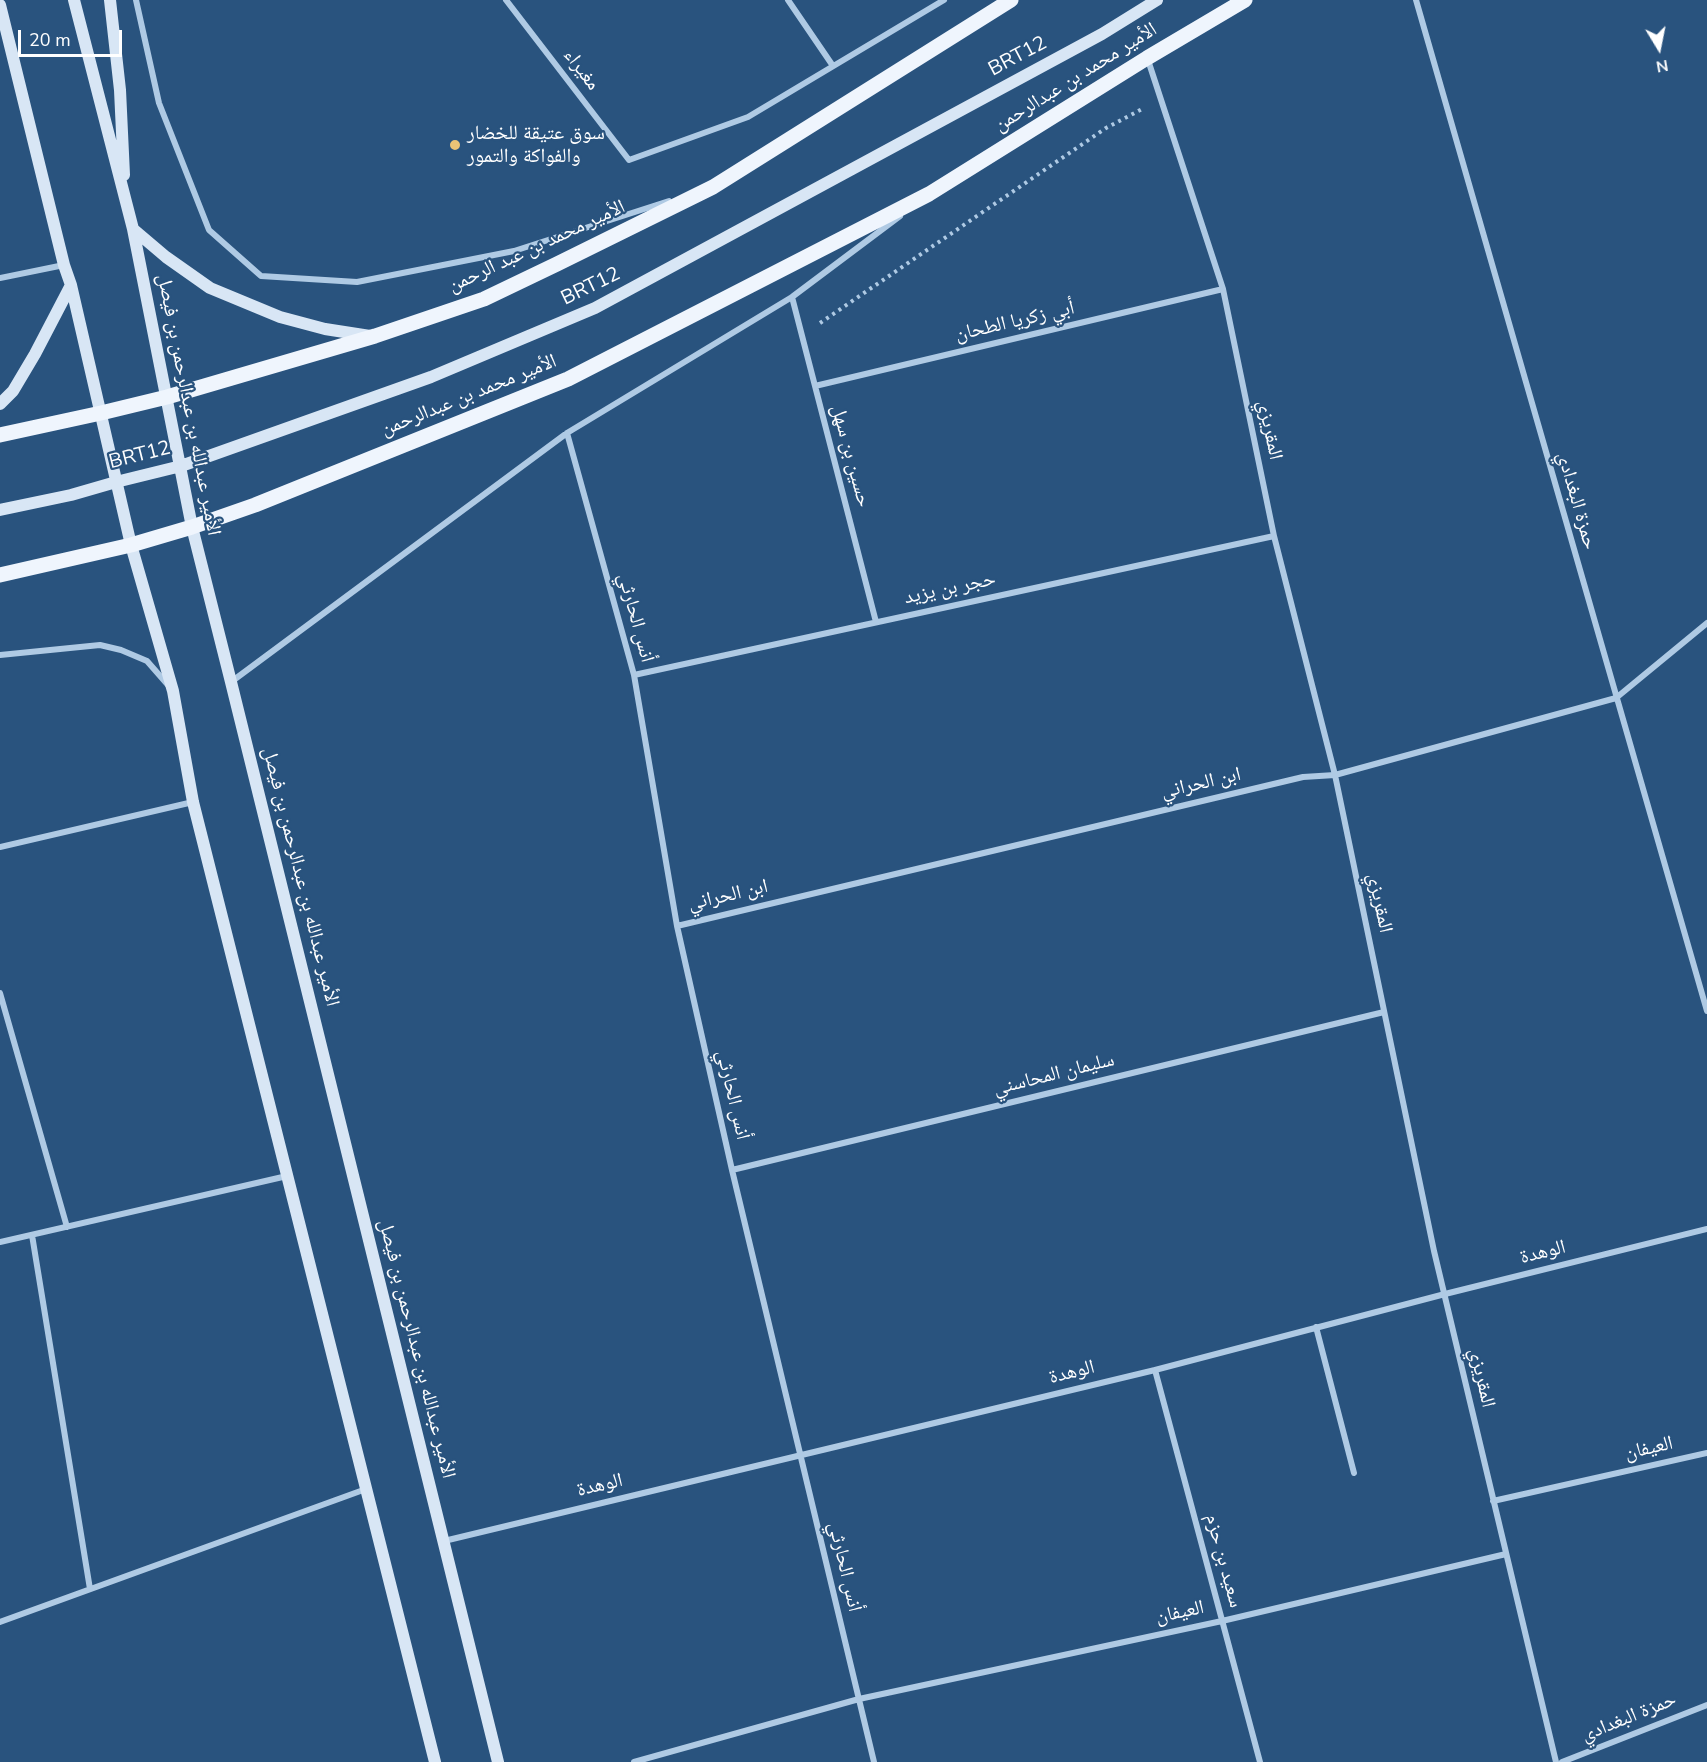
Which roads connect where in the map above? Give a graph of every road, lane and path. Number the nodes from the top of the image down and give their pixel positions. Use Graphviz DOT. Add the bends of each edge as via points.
graph roads {
  1 [pos="74,0"];
  2 [pos="110,0"];
  3 [pos="136,0"];
  4 [pos="506,0"];
  5 [pos="788,0"];
  6 [pos="944,0"];
  7 [pos="1011,0"];
  8 [pos="1157,0"];
  9 [pos="1245,0"];
  10 [pos="1416,0"];
  11 [pos="0,5"];
  12 [pos="1147,57"];
  13 [pos="833,66"];
  14 [pos="1161,100"];
  15 [pos="713,187"];
  16 [pos="929,194"];
  17 [pos="126,203"];
  18 [pos="133,229"];
  19 [pos="64,265"];
  20 [pos="0,278"];
  21 [pos="71,285"];
  22 [pos="1223,289"];
  23 [pos="792,297"];
  24 [pos="802,335"];
  25 [pos="375,336"];
  26 [pos="815,386"];
  27 [pos="167,397"];
  28 [pos="0,404"];
  29 [pos="101,414"];
  30 [pos="567,433"];
  31 [pos="0,435"];
  32 [pos="181,466"];
  33 [pos="116,482"];
  34 [pos="0,510"];
  35 [pos="192,527"];
  36 [pos="1274,536"];
  37 [pos="131,545"];
  38 [pos="0,575"];
  39 [pos="876,622"];
  40 [pos="1707,623"];
  41 [pos="0,655"];
  42 [pos="634,675"];
  43 [pos="231,682"];
  44 [pos="173,691"];
  45 [pos="1616,698"];
  46 [pos="1335,775"];
  47 [pos="193,802"];
  48 [pos="0,847"];
  49 [pos="677,926"];
  50 [pos="0,993"];
  51 [pos="1707,1011"];
  52 [pos="1384,1012"];
  53 [pos="732,1170"];
  54 [pos="287,1176"];
  55 [pos="67,1227"];
  56 [pos="1707,1228"];
  57 [pos="32,1235"];
  58 [pos="0,1242"];
  59 [pos="1445,1294"];
  60 [pos="1316,1327"];
  61 [pos="1155,1370"];
  62 [pos="1707,1454"];
  63 [pos="801,1455"];
  64 [pos="1354,1473"];
  65 [pos="366,1489"];
  66 [pos="1493,1501"];
  67 [pos="443,1541"];
  68 [pos="1506,1554"];
  69 [pos="90,1589"];
  70 [pos="1222,1621"];
  71 [pos="0,1622"];
  72 [pos="859,1699"];
  73 [pos="1707,1705"];
  74 [pos="435,1762"];
  75 [pos="498,1762"];
  76 [pos="634,1762"];
  77 [pos="874,1762"];
  78 [pos="1260,1762"];
  79 [pos="1556,1762"];
  80 [pos="1562,1762"];
  1 -- 17 [label="main road, الأمير عبدالله بن عبدالرحمن بن فيصل"];
  2 -- 17 [label="main road"];
  3 -- 15 [label="street" via="159,103 209,230 261,276 357,282 514,251"];
  4 -- 13 [label="street, مغيراء" via="629,160 748,117"];
  5 -- 13 [label="street"];
  6 -- 13 [label="street"];
  7 -- 15 [label="main road, الأمير محمد بن عبد الرحمن"];
  8 -- 32 [label="main road, BRT12" via="1102,34 595,309 431,377"];
  9 -- 12 [label="main road, الأمير محمد بن عبدالرحمن"];
  10 -- 45 [label="street, حمزة البغدادي"];
  11 -- 19 [label="main road"];
  12 -- 14 [label="street, المقريزي"];
  12 -- 16 [label="main road, الأمير محمد بن عبدالرحمن"];
  14 -- 22 [label="street, المقريزي"];
  14 -- 24 [label="path" via="1106,128"];
  15 -- 25 [label="main road, الأمير محمد بن عبد الرحمن" via="484,299"];
  16 -- 23 [label="street, الأمير محمد بن عبدالرحمن"];
  16 -- 35 [label="main road, الأمير محمد بن عبدالرحمن" via="568,378"];
  17 -- 18 [label="main road, الأمير عبدالله بن عبدالرحمن بن فيصل"];
  18 -- 25 [label="main road" via="210,288 280,317"];
  18 -- 27 [label="main road, الأمير عبدالله بن عبدالرحمن بن فيصل"];
  19 -- 20 [label="street"];
  19 -- 21 [label="main road"];
  21 -- 28 [label="main road" via="13,392"];
  21 -- 29 [label="main road"];
  22 -- 26 [label="street, أبي زكريا الطحان"];
  22 -- 36 [label="street, المقريزي"];
  23 -- 24 [label="street, حسين بن سهل"];
  23 -- 30 [label="street, الأمير محمد بن عبدالرحمن"];
  24 -- 26 [label="street, حسين بن سهل"];
  25 -- 27 [label="main road, الأمير محمد بن عبد الرحمن"];
  26 -- 39 [label="street, حسين بن سهل"];
  27 -- 29 [label="main road, الأمير محمد بن عبد الرحمن"];
  27 -- 32 [label="main road, الأمير عبدالله بن عبدالرحمن بن فيصل"];
  29 -- 31 [label="main road, الأمير محمد بن عبد الرحمن"];
  29 -- 33 [label="main road"];
  30 -- 42 [label="street, أنس الحارثي"];
  30 -- 43 [label="street, الأمير محمد بن عبدالرحمن"];
  32 -- 33 [label="main road, BRT12"];
  32 -- 35 [label="main road, الأمير عبدالله بن عبدالرحمن بن فيصل"];
  33 -- 34 [label="main road, BRT12"];
  33 -- 37 [label="main road"];
  35 -- 37 [label="main road, الأمير محمد بن عبدالرحمن"];
  35 -- 43 [label="main road, الأمير عبدالله بن عبدالرحمن بن فيصل"];
  36 -- 39 [label="street, حجر بن يزيد"];
  36 -- 46 [label="street, المقريزي"];
  37 -- 38 [label="main road, الأمير محمد بن عبدالرحمن"];
  37 -- 44 [label="main road"];
  39 -- 42 [label="street, حجر بن يزيد"];
  40 -- 45 [label="street, ابن الحراني"];
  41 -- 44 [label="street" via="100,645 147,661"];
  42 -- 49 [label="street, أنس الحارثي"];
  43 -- 67 [label="main road, الأمير عبدالله بن عبدالرحمن بن فيصل"];
  44 -- 47 [label="main road"];
  45 -- 46 [label="street, ابن الحراني"];
  45 -- 51 [label="street, حمزة البغدادي"];
  46 -- 49 [label="street, ابن الحراني" via="1303,777"];
  46 -- 52 [label="street, المقريزي"];
  47 -- 48 [label="street"];
  47 -- 54 [label="main road"];
  49 -- 53 [label="street, أنس الحارثي"];
  50 -- 55 [label="street"];
  52 -- 53 [label="street, سليمان المحاسني"];
  52 -- 59 [label="street, المقريزي"];
  53 -- 63 [label="street, أنس الحارثي"];
  54 -- 55 [label="street"];
  54 -- 65 [label="main road"];
  55 -- 57 [label="street"];
  56 -- 59 [label="street, الوهدة"];
  57 -- 58 [label="street"];
  57 -- 69 [label="street"];
  59 -- 60 [label="street, الوهدة"];
  59 -- 66 [label="street, المقريزي"];
  60 -- 61 [label="street, الوهدة"];
  60 -- 64 [label="street"];
  61 -- 63 [label="street, الوهدة"];
  61 -- 70 [label="street, سعيد بن حزم"];
  62 -- 66 [label="street, العيفان"];
  63 -- 67 [label="street, الوهدة"];
  63 -- 72 [label="street, أنس الحارثي"];
  65 -- 69 [label="street"];
  65 -- 74 [label="main road"];
  66 -- 68 [label="street, المقريزي"];
  67 -- 75 [label="main road, الأمير عبدالله بن عبدالرحمن بن فيصل"];
  68 -- 70 [label="street, العيفان"];
  68 -- 79 [label="street, المقريزي"];
  69 -- 71 [label="street"];
  70 -- 72 [label="street, العيفان"];
  70 -- 78 [label="street, سعيد بن حزم"];
  72 -- 76 [label="street, العيفان"];
  72 -- 77 [label="street, أنس الحارثي"];
  73 -- 80 [label="street, حمزة البغدادي"];
}
